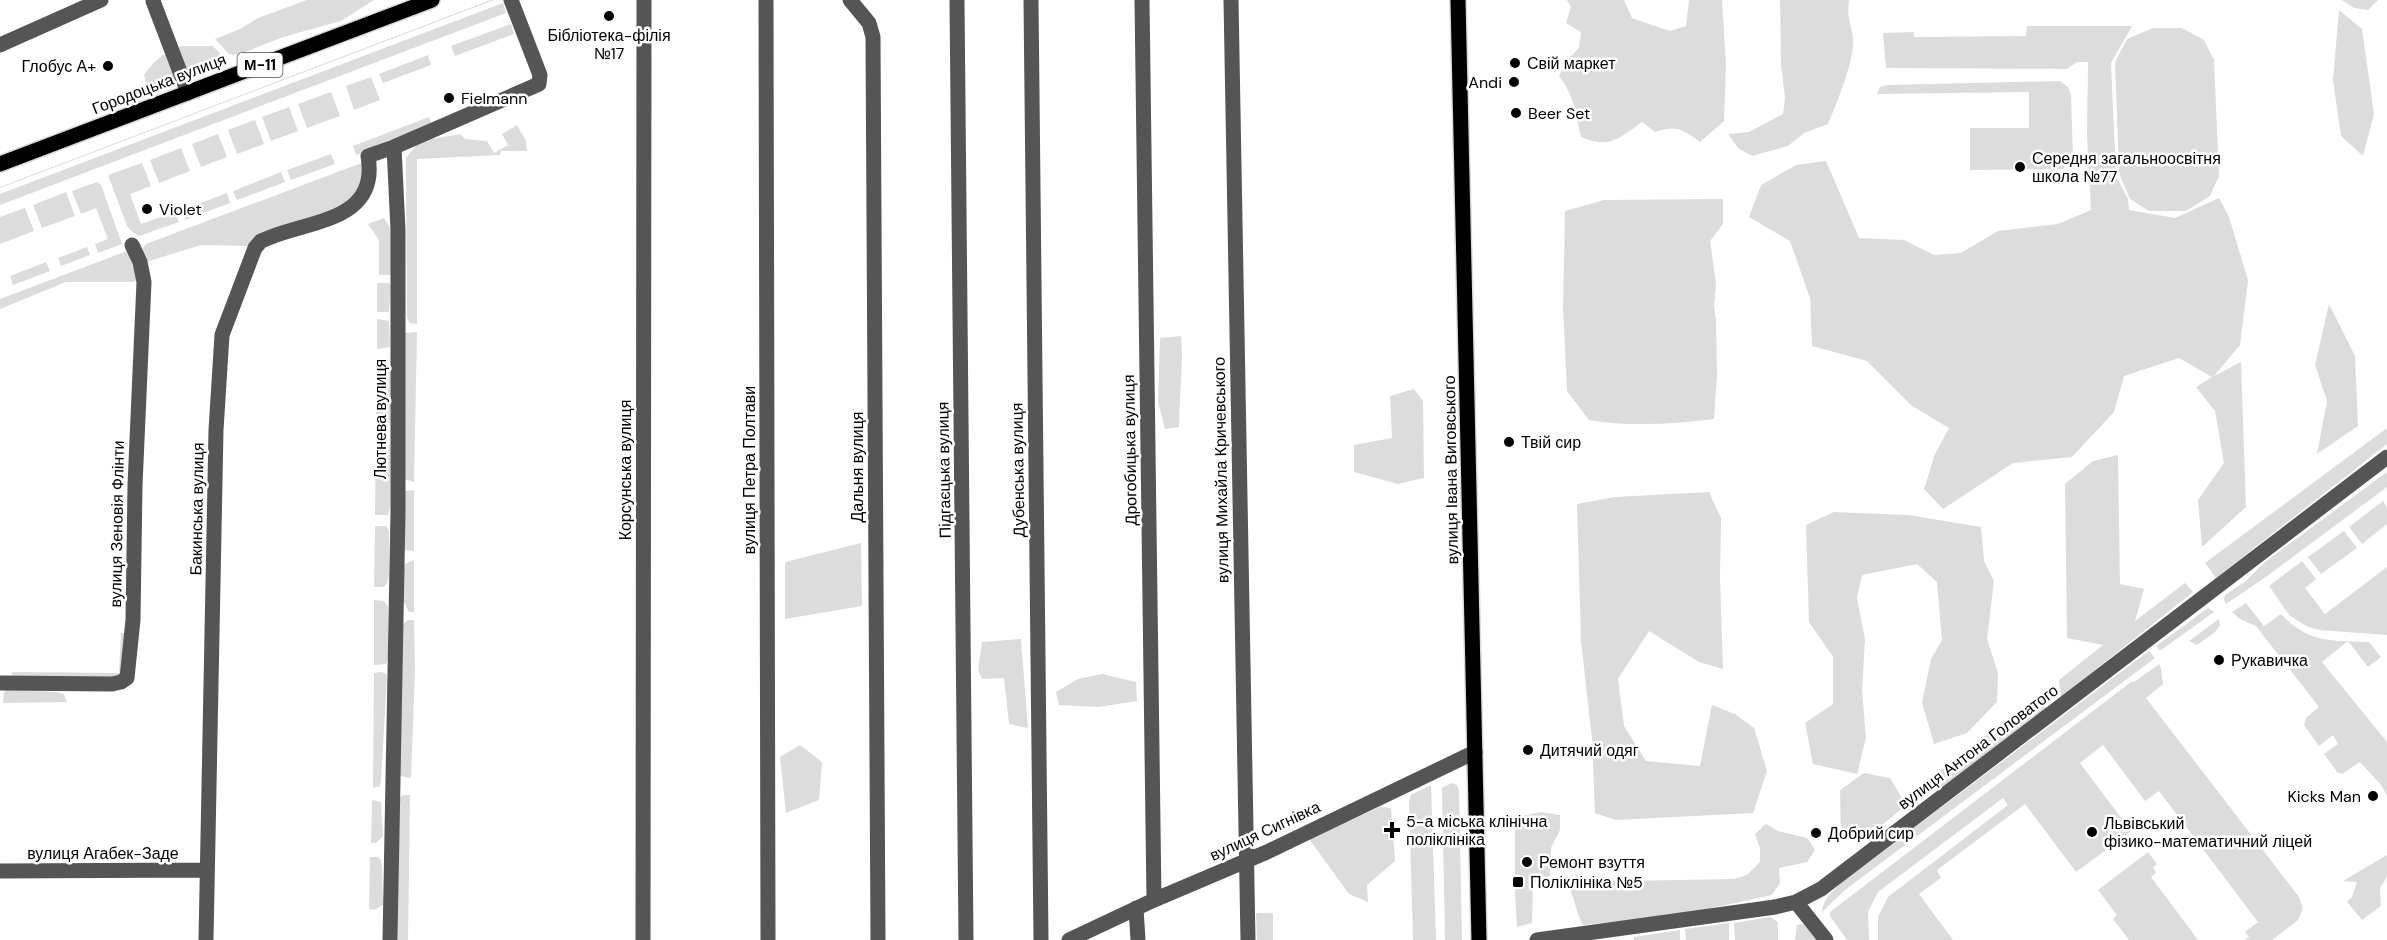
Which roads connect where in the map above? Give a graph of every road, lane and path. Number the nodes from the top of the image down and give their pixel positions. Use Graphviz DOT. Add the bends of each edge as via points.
graph roads {
  1 [pos="101,0"];
  2 [pos="152,0"];
  3 [pos="432,0"];
  4 [pos="511,0"];
  5 [pos="644,0"];
  6 [pos="766,0"];
  7 [pos="850,0"];
  8 [pos="957,0"];
  9 [pos="1031,0"];
  10 [pos="1142,0"];
  11 [pos="1231,0"];
  12 [pos="1458,0"];
  13 [pos="0,45"];
  14 [pos="188,93"];
  15 [pos="394,147"];
  16 [pos="0,164"];
  17 [pos="132,245"];
  18 [pos="2387,457"];
  19 [pos="0,683"];
  20 [pos="1475,752"];
  21 [pos="1246,861"];
  22 [pos="207,870"];
  23 [pos="0,871"];
  24 [pos="1154,900"];
  25 [pos="1796,902"];
  26 [pos="1137,908"];
  27 [pos="206,940"];
  28 [pos="390,940"];
  29 [pos="643,940"];
  30 [pos="768,940"];
  31 [pos="878,940"];
  32 [pos="966,940"];
  33 [pos="1041,940"];
  34 [pos="1069,940"];
  35 [pos="1138,940"];
  36 [pos="1248,940"];
  37 [pos="1479,940"];
  38 [pos="1537,940"];
  39 [pos="1826,940"];
  1 -- 13 [label="street"];
  2 -- 14 [label="street"];
  3 -- 14 [label="main road, Городоцька вулиця / М-11"];
  4 -- 15 [label="street" via="540,75 539,84"];
  5 -- 29 [label="street, Корсунська вулиця"];
  6 -- 30 [label="street, вулиця Петра Полтави"];
  7 -- 31 [label="street, Дальня вулиця" via="869,23 873,37"];
  8 -- 32 [label="street, Підгаєцька вулиця"];
  9 -- 33 [label="street, Дубенська вулиця"];
  10 -- 24 [label="street, Дрогобицька вулиця"];
  11 -- 21 [label="street, вулиця Михайла Кричевського"];
  12 -- 20 [label="main road, вулиця Івана Виговського"];
  14 -- 16 [label="main road, Городоцька вулиця / М-11"];
  15 -- 22 [label="street, Бакинська вулиця" via="368,156 370,181 354,205 340,214 261,241 224,327 216,430"];
  15 -- 28 [label="street, Лютнева вулиця" via="398,230 398,513"];
  17 -- 19 [label="street, вулиця Зеновія Флінти" via="141,262 144,282 133,620 127,678 112,684"];
  18 -- 25 [label="street, вулиця Антона Головатого" via="1821,889"];
  20 -- 21 [label="street, вулиця Сигнівка"];
  20 -- 37 [label="main road, вулиця Івана Виговського"];
  21 -- 24 [label="street, вулиця Сигнівка"];
  21 -- 36 [label="street, вулиця Михайла Кричевського"];
  22 -- 23 [label="street, вулиця Агабек-Заде"];
  22 -- 27 [label="street, Бакинська вулиця"];
  24 -- 26 [label="street, вулиця Сигнівка"];
  25 -- 38 [label="street, вулиця Антона Головатого"];
  25 -- 39 [label="street"];
  26 -- 34 [label="street, вулиця Сигнівка"];
  26 -- 35 [label="street"];
}
